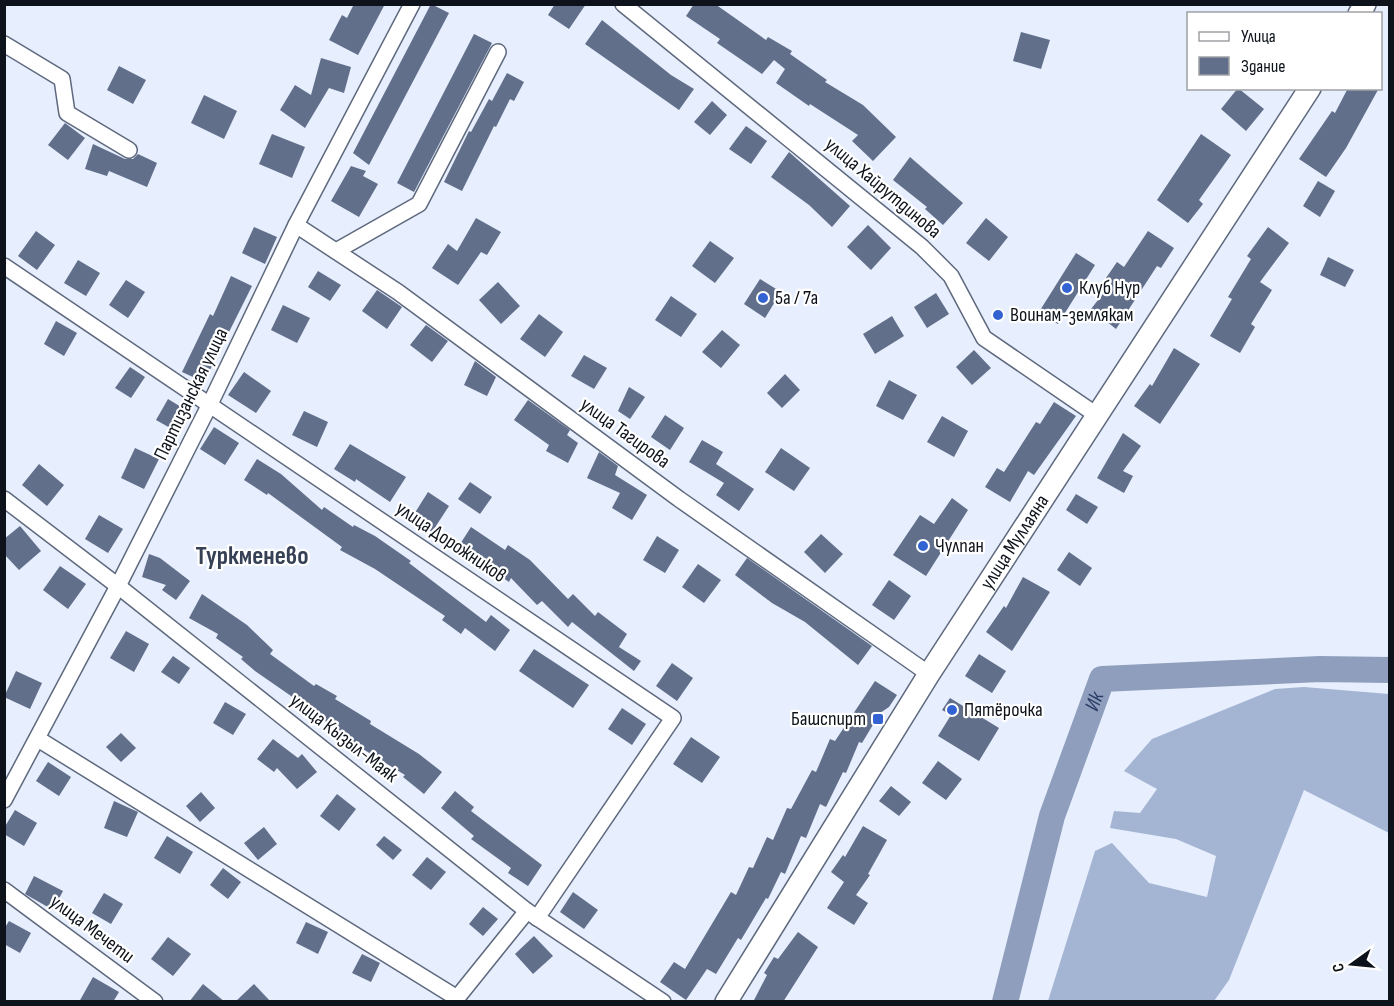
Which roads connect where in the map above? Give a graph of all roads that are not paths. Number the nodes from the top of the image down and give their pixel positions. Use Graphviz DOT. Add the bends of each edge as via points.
graph roads {
  1 [pos="412,4"];
  2 [pos="623,4"];
  3 [pos="4,44"];
  4 [pos="498,52"];
  5 [pos="1309,90"];
  6 [pos="129,150"];
  7 [pos="296,225"];
  8 [pos="336,251"];
  9 [pos="4,266"];
  10 [pos="210,404"];
  11 [pos="1098,416"];
  12 [pos="4,499"];
  13 [pos="118,586"];
  14 [pos="929,674"];
  15 [pos="38,739"];
  16 [pos="4,800"];
  17 [pos="4,890"];
  18 [pos="532,914"];
  19 [pos="154,1002"];
  20 [pos="663,1002"];
  21 [pos="726,1002"];
  1 -- 7 [label="street, Партизанская улица"];
  2 -- 11 [label="street, улица Хайрутдинова" via="922,247 951,276 984,338"];
  3 -- 6 [label="street" via="62,79 67,113"];
  4 -- 8 [label="street" via="419,204"];
  5 -- 11 [label="main road, улица Муллаяна"];
  7 -- 8 [label="street, улица Тагирова"];
  7 -- 10 [label="street, Партизанская улица"];
  8 -- 14 [label="street, улица Тагирова"];
  9 -- 10 [label="street, улица Дорожников"];
  10 -- 13 [label="street, Партизанская улица"];
  10 -- 18 [label="street, улица Дорожников" via="673,718"];
  11 -- 14 [label="main road, улица Муллаяна"];
  12 -- 13 [label="street, улица Кызыл-Маяк"];
  13 -- 15 [label="street, Партизанская улица"];
  13 -- 18 [label="street, улица Кызыл-Маяк"];
  14 -- 21 [label="main road, улица Муллаяна"];
  15 -- 16 [label="street, Партизанская улица"];
  15 -- 18 [label="street, улица Дорожников" via="457,998"];
  17 -- 19 [label="street, улица Мечети"];
  18 -- 20 [label="street, улица Кызыл-Маяк"];
}
